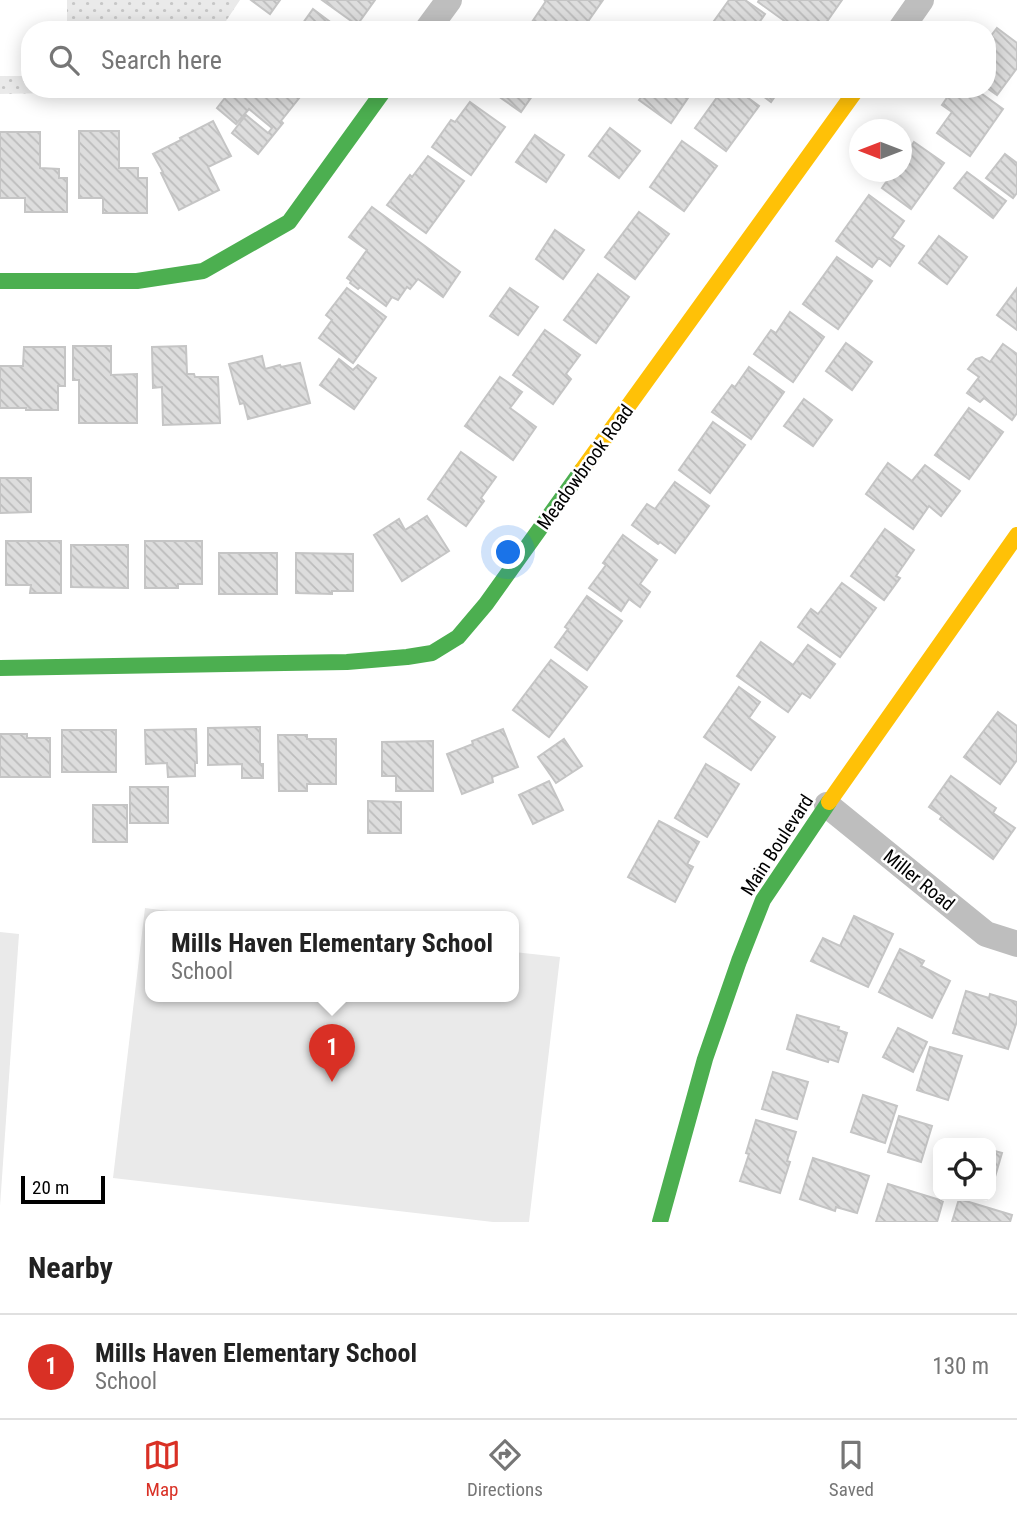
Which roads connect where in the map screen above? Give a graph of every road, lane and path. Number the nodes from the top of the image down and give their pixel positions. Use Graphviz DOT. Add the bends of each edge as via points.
graph roads {
  1 [pos="449,0"];
  2 [pos="921,0"];
  3 [pos="434,21"];
  4 [pos="906,21"];
  5 [pos="379,98"];
  6 [pos="851,98"];
  7 [pos="0,281"];
  8 [pos="1017,535"];
  9 [pos="0,668"];
  10 [pos="827,805"];
  11 [pos="1017,944"];
  12 [pos="660,1222"];
  1 -- 3 [label="street"];
  2 -- 4 [label="street"];
  5 -- 7 [label="street" via="289,222 204,271 137,281"];
  6 -- 9 [label="street, Meadowbrook Road" via="458,637 432,653 346,662"];
  8 -- 10 [label="street, Main Boulevard"];
  10 -- 11 [label="street, Miller Road" via="986,934"];
  10 -- 12 [label="street, Main Boulevard" via="763,900 705,1059"];
}
